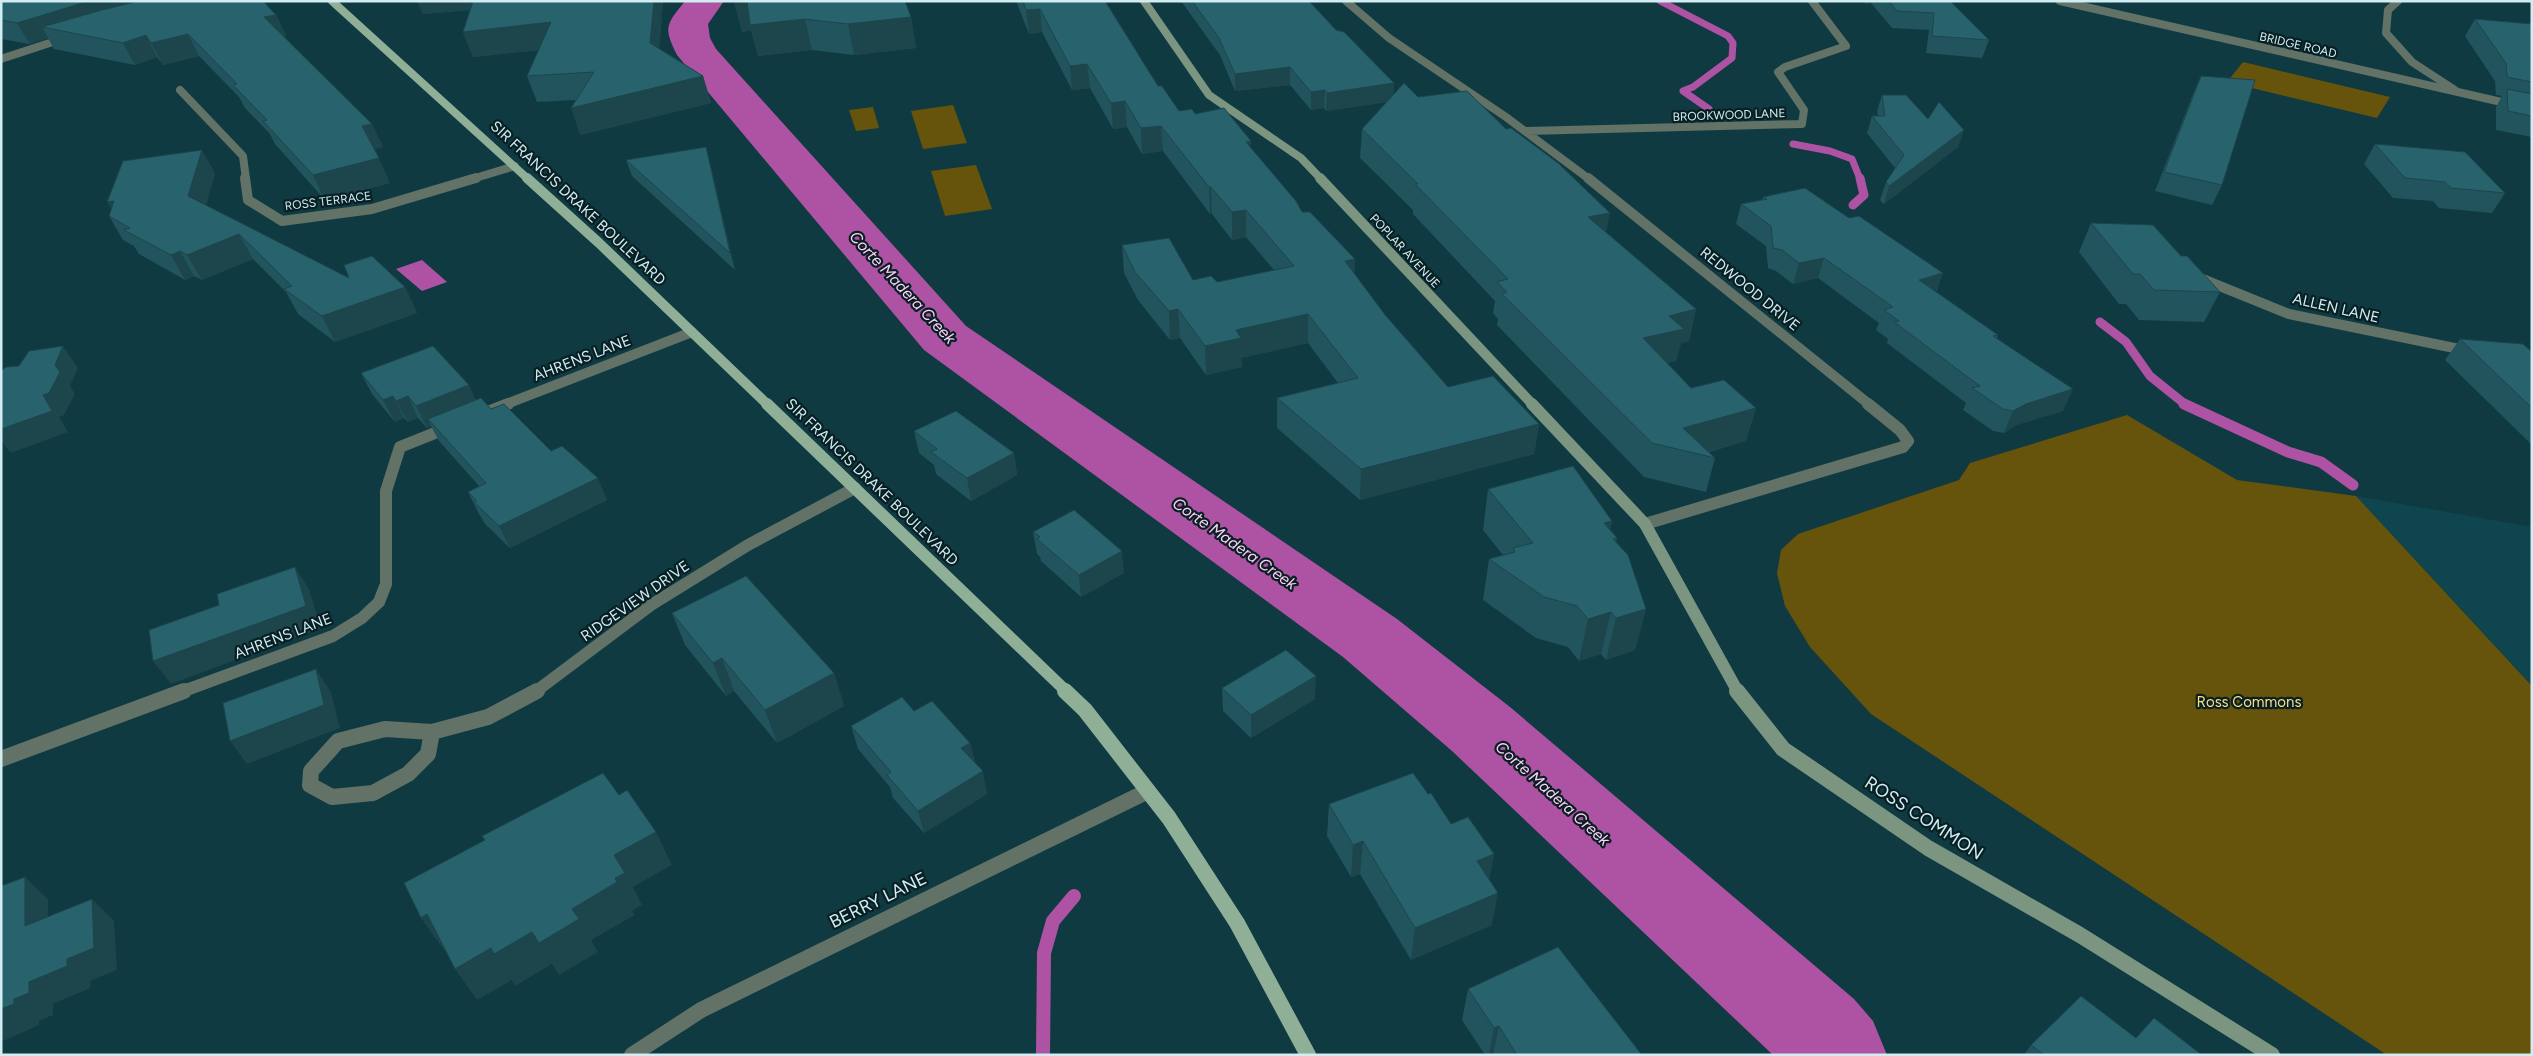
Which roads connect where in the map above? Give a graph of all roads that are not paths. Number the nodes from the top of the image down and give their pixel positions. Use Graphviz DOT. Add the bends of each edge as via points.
graph roads {
  1 [pos="332,1"];
  2 [pos="1144,1"];
  3 [pos="1346,1"];
  4 [pos="1812,1"];
  5 [pos="2060,1"];
  6 [pos="2398,1"];
  7 [pos="72,36"];
  8 [pos="3,58"];
  9 [pos="180,90"];
  10 [pos="2463,95"];
  11 [pos="2532,109"];
  12 [pos="1527,131"];
  13 [pos="515,166"];
  14 [pos="2182,270"];
  15 [pos="692,332"];
  16 [pos="2476,353"];
  17 [pos="482,414"];
  18 [pos="464,422"];
  19 [pos="855,488"];
  20 [pos="1645,524"];
  21 [pos="432,732"];
  22 [pos="1,759"];
  23 [pos="1148,791"];
  24 [pos="632,1055"];
  25 [pos="1308,1055"];
  26 [pos="2272,1055"];
  1 -- 13 [label="main road, SIR FRANCIS DRAKE BOULEVARD"];
  2 -- 20 [label="street, POPLAR AVENUE" via="1209,95 1301,158"];
  3 -- 12 [label="street, REDWOOD DRIVE" via="1370,25"];
  4 -- 12 [label="street, BROOKWOOD LANE" via="1846,46 1778,72 1804,110 1802,124"];
  5 -- 10 [label="street, BRIDGE ROAD"];
  6 -- 10 [label="street" via="2388,10 2386,33 2412,62"];
  7 -- 8 [label="street"];
  9 -- 13 [label="street, ROSS TERRACE" via="243,156 248,200 282,221 372,209"];
  10 -- 11 [label="street, BRIDGE ROAD"];
  12 -- 20 [label="street, REDWOOD DRIVE" via="1630,210 1900,430 1908,441 1903,448"];
  13 -- 15 [label="main road, SIR FRANCIS DRAKE BOULEVARD"];
  14 -- 16 [label="street, ALLEN LANE" via="2289,314"];
  15 -- 17 [label="street, AHRENS LANE"];
  15 -- 19 [label="main road, SIR FRANCIS DRAKE BOULEVARD"];
  18 -- 22 [label="street, AHRENS LANE" via="400,447 386,491 386,584 378,602 362,618 333,636"];
  19 -- 21 [label="street, RIDGEVIEW DRIVE" via="748,545 651,605 533,694 488,716"];
  19 -- 23 [label="main road, SIR FRANCIS DRAKE BOULEVARD" via="1085,710"];
  20 -- 26 [label="street, ROSS COMMON" via="1735,689 1784,749 1928,848 2080,934"];
  21 -- 21 [label="street, RIDGEVIEW DRIVE" via="385,729 338,741 311,771 310,785 332,797 373,793 408,774 428,754"];
  23 -- 24 [label="street, BERRY LANE" via="701,1010"];
  23 -- 25 [label="main road, SIR FRANCIS DRAKE BOULEVARD" via="1237,923"];
}
